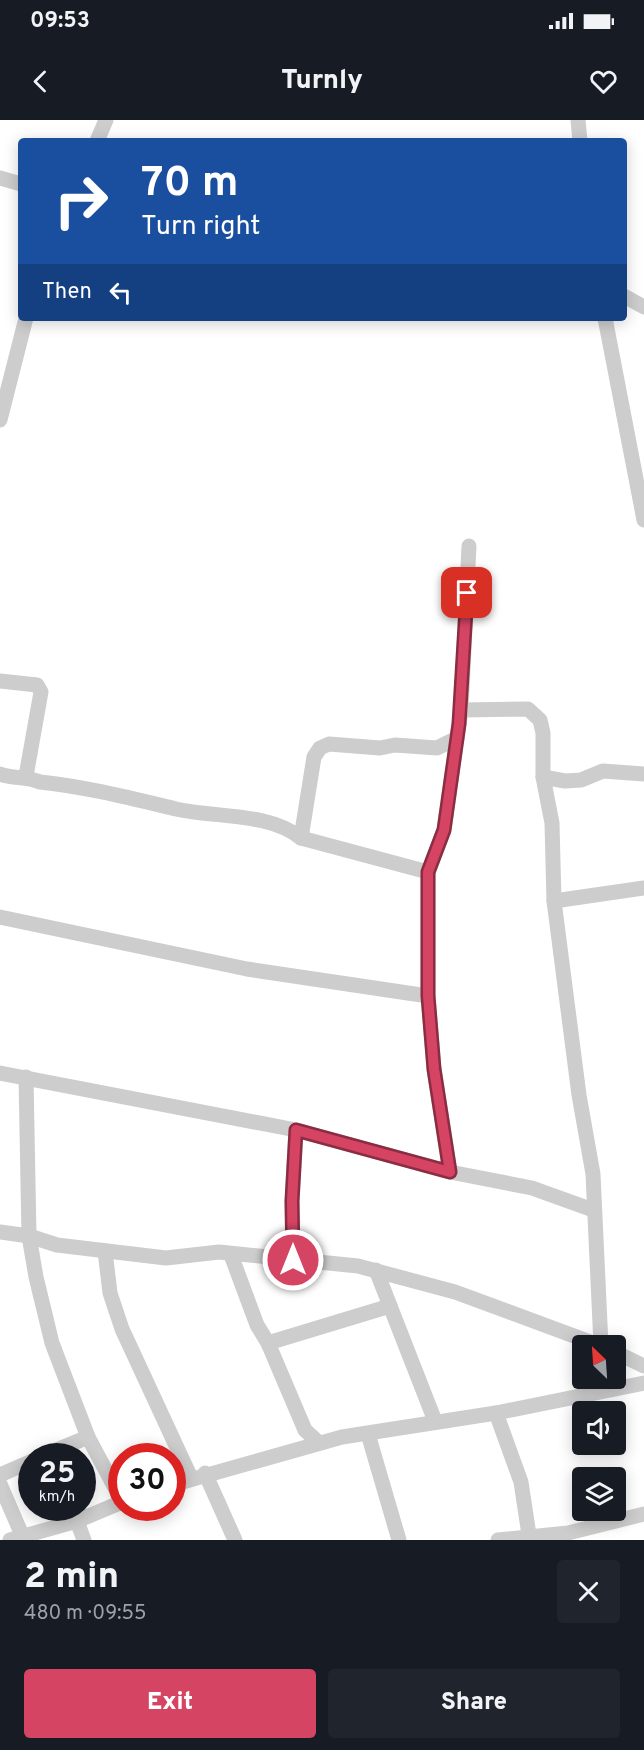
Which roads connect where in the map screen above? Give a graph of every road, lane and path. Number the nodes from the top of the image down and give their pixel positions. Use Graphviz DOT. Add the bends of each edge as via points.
graph roads {
  1 [pos="106,120"];
  2 [pos="578,120"];
  3 [pos="98,138"];
  4 [pos="580,138"];
  5 [pos="0,177"];
  6 [pos="18,183"];
  7 [pos="627,298"];
  8 [pos="644,307"];
  9 [pos="25,321"];
  10 [pos="606,321"];
  11 [pos="0,348"];
  12 [pos="15,351"];
  13 [pos="0,420"];
  14 [pos="644,520"];
  15 [pos="469,546"];
  16 [pos="0,681"];
  17 [pos="461,710"];
  18 [pos="457,738"];
  19 [pos="0,774"];
  20 [pos="644,774"];
  21 [pos="26,776"];
  22 [pos="543,777"];
  23 [pos="301,838"];
  24 [pos="428,872"];
  25 [pos="644,888"];
  26 [pos="554,901"];
  27 [pos="0,917"];
  28 [pos="428,996"];
  29 [pos="0,1073"];
  30 [pos="26,1077"];
  31 [pos="296,1130"];
  32 [pos="450,1172"];
  33 [pos="593,1210"];
  34 [pos="0,1232"];
  35 [pos="29,1236"];
  36 [pos="105,1251"];
  37 [pos="231,1255"];
  38 [pos="293,1260"];
  39 [pos="376,1270"];
  40 [pos="390,1306"];
  41 [pos="572,1335"];
  42 [pos="600,1335"];
  43 [pos="268,1343"];
  44 [pos="626,1357"];
  45 [pos="644,1366"];
  46 [pos="644,1383"];
  47 [pos="496,1413"];
  48 [pos="435,1421"];
  49 [pos="368,1434"];
  50 [pos="87,1437"];
  51 [pos="73,1443"];
  52 [pos="319,1443"];
  53 [pos="18,1467"];
  54 [pos="0,1475"];
  55 [pos="108,1476"];
  56 [pos="198,1476"];
  57 [pos="186,1480"];
  58 [pos="0,1484"];
  59 [pos="644,1514"];
  60 [pos="76,1521"];
  61 [pos="528,1535"];
  62 [pos="16,1537"];
  63 [pos="568,1537"];
  64 [pos="84,1540"];
  65 [pos="236,1540"];
  66 [pos="399,1540"];
  67 [pos="498,1540"];
  1 -- 3 [label="street"];
  2 -- 4 [label="street"];
  5 -- 6 [label="street"];
  7 -- 8 [label="street"];
  9 -- 12 [label="street"];
  10 -- 14 [label="street"];
  11 -- 12 [label="street"];
  12 -- 13 [label="street"];
  15 -- 17 [label="street"];
  16 -- 21 [label="street" via="30,683 41,692"];
  17 -- 18 [label="street"];
  17 -- 22 [label="street" via="528,709 534,713 543,733"];
  18 -- 23 [label="street" via="437,748 329,744 320,748 314,757"];
  18 -- 24 [label="street" via="444,830"];
  19 -- 21 [label="street"];
  20 -- 22 [label="street" via="603,771 581,780 565,781"];
  21 -- 23 [label="street" via="178,809 269,823 289,828"];
  22 -- 26 [label="street" via="552,823"];
  23 -- 24 [label="street"];
  24 -- 28 [label="street"];
  25 -- 26 [label="street"];
  26 -- 33 [label="street" via="593,1174"];
  27 -- 28 [label="street" via="247,969"];
  28 -- 32 [label="street" via="434,1069"];
  29 -- 30 [label="street"];
  30 -- 31 [label="street"];
  30 -- 35 [label="street"];
  31 -- 32 [label="street"];
  31 -- 38 [label="street"];
  32 -- 33 [label="street" via="532,1188"];
  33 -- 42 [label="street"];
  34 -- 35 [label="street"];
  35 -- 36 [label="street" via="57,1245"];
  35 -- 50 [label="street" via="52,1343"];
  36 -- 37 [label="street" via="166,1258 219,1252"];
  36 -- 56 [label="street" via="110,1293 122,1329"];
  37 -- 38 [label="street"];
  37 -- 43 [label="street" via="257,1325"];
  38 -- 39 [label="street"];
  39 -- 40 [label="street"];
  39 -- 41 [label="street" via="456,1292"];
  40 -- 43 [label="street"];
  40 -- 48 [label="street"];
  43 -- 52 [label="street" via="305,1430"];
  44 -- 45 [label="street"];
  46 -- 47 [label="street"];
  47 -- 48 [label="street"];
  47 -- 61 [label="street" via="521,1482"];
  48 -- 49 [label="street"];
  49 -- 52 [label="street"];
  49 -- 66 [label="street"];
  50 -- 51 [label="street"];
  50 -- 55 [label="street"];
  52 -- 56 [label="street"];
  53 -- 54 [label="street"];
  56 -- 57 [label="street"];
  56 -- 65 [label="street"];
  58 -- 62 [label="street"];
  59 -- 63 [label="street"];
  60 -- 62 [label="street"];
  60 -- 64 [label="street"];
  61 -- 63 [label="street"];
  61 -- 67 [label="street"];
}
